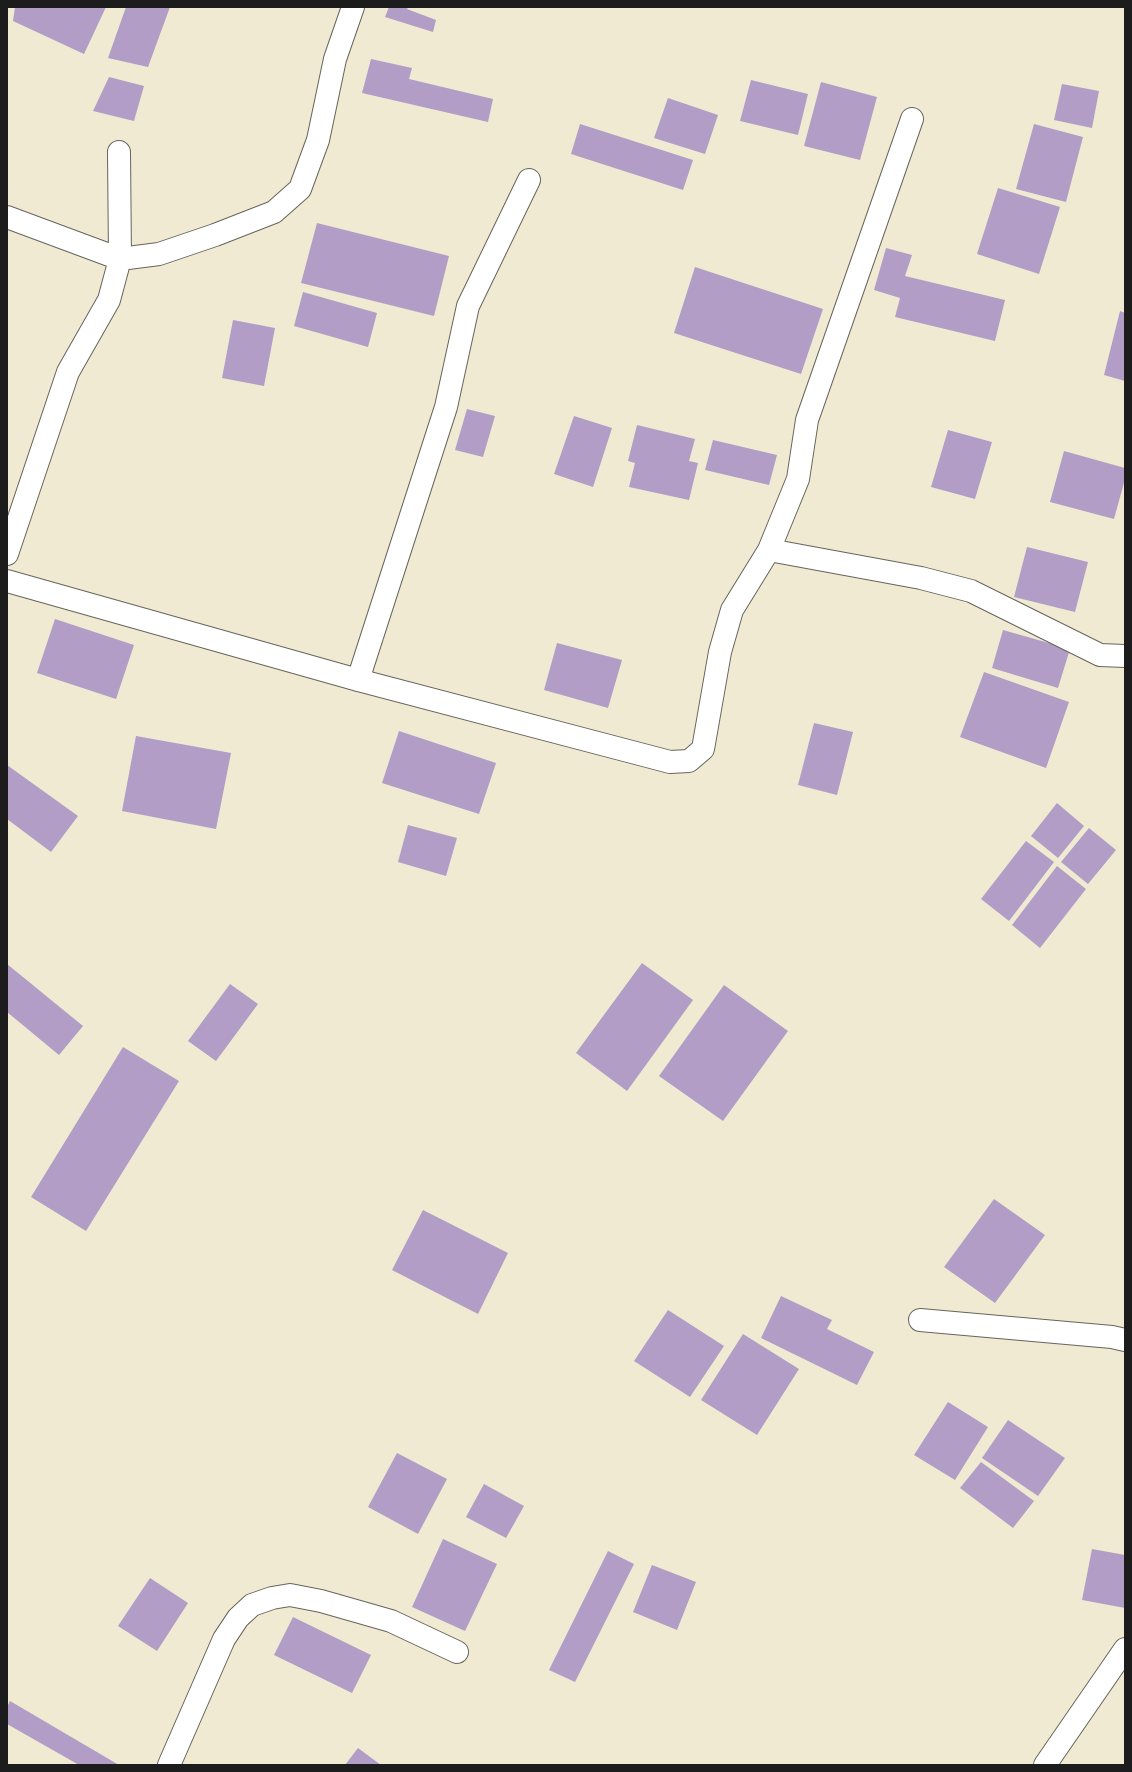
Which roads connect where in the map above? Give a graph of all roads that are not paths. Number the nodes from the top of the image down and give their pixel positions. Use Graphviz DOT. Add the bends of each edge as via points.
graph roads {
  1 [pos="353,7"];
  2 [pos="912,119"];
  3 [pos="119,152"];
  4 [pos="529,180"];
  5 [pos="7,217"];
  6 [pos="120,259"];
  7 [pos="769,550"];
  8 [pos="7,554"];
  9 [pos="7,581"];
  10 [pos="1125,656"];
  11 [pos="358,680"];
  12 [pos="920,1320"];
  13 [pos="1125,1340"];
  14 [pos="1125,1649"];
  15 [pos="457,1652"];
  16 [pos="169,1765"];
  17 [pos="1045,1765"];
  1 -- 6 [label="street" via="335,58 318,140 300,189 274,212 215,236 159,254"];
  2 -- 7 [label="street" via="807,420 798,479"];
  3 -- 6 [label="street"];
  4 -- 11 [label="street" via="468,306 446,407"];
  5 -- 6 [label="street"];
  6 -- 8 [label="street" via="109,300 68,372"];
  7 -- 10 [label="street" via="921,578 971,592 1100,655"];
  7 -- 11 [label="street" via="732,610 720,652 703,749 689,761 670,762"];
  9 -- 11 [label="street"];
  12 -- 13 [label="street"];
  14 -- 17 [label="street"];
  15 -- 16 [label="street" via="391,1621 321,1601 290,1595 252,1605 238,1618 224,1639"];
}
